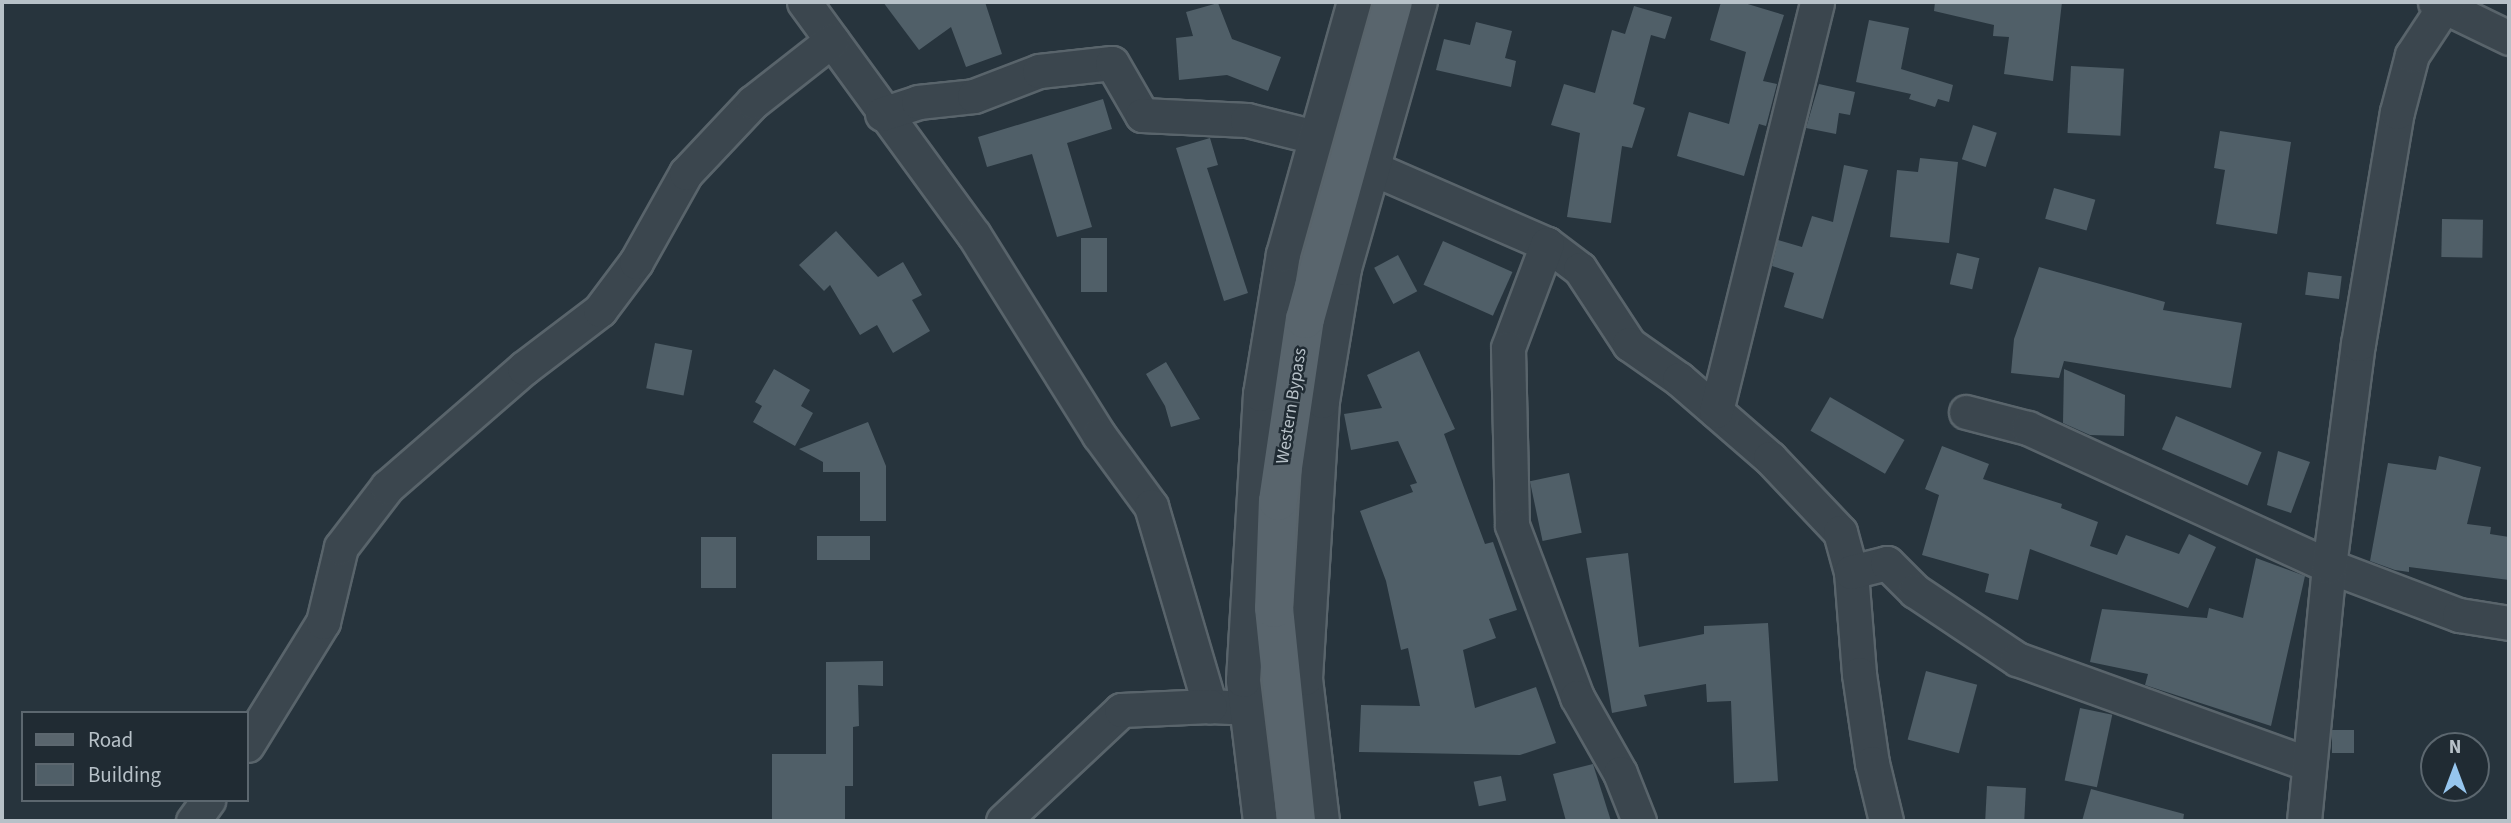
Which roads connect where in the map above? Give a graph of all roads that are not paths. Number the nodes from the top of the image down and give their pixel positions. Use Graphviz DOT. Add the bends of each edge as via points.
graph roads {
  1 [pos="804,2"];
  2 [pos="1354,2"];
  3 [pos="1393,2"];
  4 [pos="1420,2"];
  5 [pos="1817,2"];
  6 [pos="2441,4"];
  7 [pos="2509,38"];
  8 [pos="832,40"];
  9 [pos="882,114"];
  10 [pos="1315,137"];
  11 [pos="1371,168"];
  12 [pos="1547,244"];
  13 [pos="1716,411"];
  14 [pos="1966,412"];
  15 [pos="2329,566"];
  16 [pos="1851,572"];
  17 [pos="2509,623"];
  18 [pos="1210,706"];
  19 [pos="1246,708"];
  20 [pos="248,743"];
  21 [pos="2308,764"];
  22 [pos="207,802"];
  23 [pos="193,821"];
  24 [pos="1003,821"];
  25 [pos="1260,821"];
  26 [pos="1296,821"];
  27 [pos="1322,821"];
  28 [pos="1639,821"];
  29 [pos="1886,821"];
  30 [pos="2304,821"];
  1 -- 8 [label="street"];
  2 -- 10 [label="street"];
  3 -- 26 [label="main road, Western Bypass" via="1305,319 1278,501 1274,608"];
  4 -- 11 [label="street"];
  5 -- 13 [label="street"];
  6 -- 7 [label="street"];
  6 -- 15 [label="street" via="2412,55 2397,111 2358,344"];
  8 -- 9 [label="street"];
  8 -- 20 [label="street" via="753,102 685,173 636,262 600,310 524,368 387,487 341,547 323,622"];
  9 -- 10 [label="street" via="918,102 974,96 1039,71 1112,63 1142,115 1247,120"];
  9 -- 18 [label="street" via="974,235 1099,436 1151,506"];
  10 -- 19 [label="street" via="1283,254 1260,394 1244,655"];
  11 -- 12 [label="street"];
  11 -- 27 [label="street" via="1344,268 1321,414 1306,678"];
  12 -- 13 [label="street" via="1580,269 1629,344"];
  12 -- 28 [label="street" via="1508,348 1512,525 1577,697 1620,773"];
  13 -- 16 [label="street" via="1770,458 1840,532"];
  14 -- 15 [label="street" via="2028,428"];
  15 -- 17 [label="street" via="2459,615"];
  15 -- 21 [label="street"];
  16 -- 21 [label="street" via="1887,563 1915,591 2017,659"];
  16 -- 29 [label="street" via="1858,674"];
  18 -- 19 [label="street"];
  18 -- 24 [label="street" via="1121,710"];
  19 -- 25 [label="street"];
  21 -- 30 [label="street"];
  22 -- 23 [label="street"];
}
